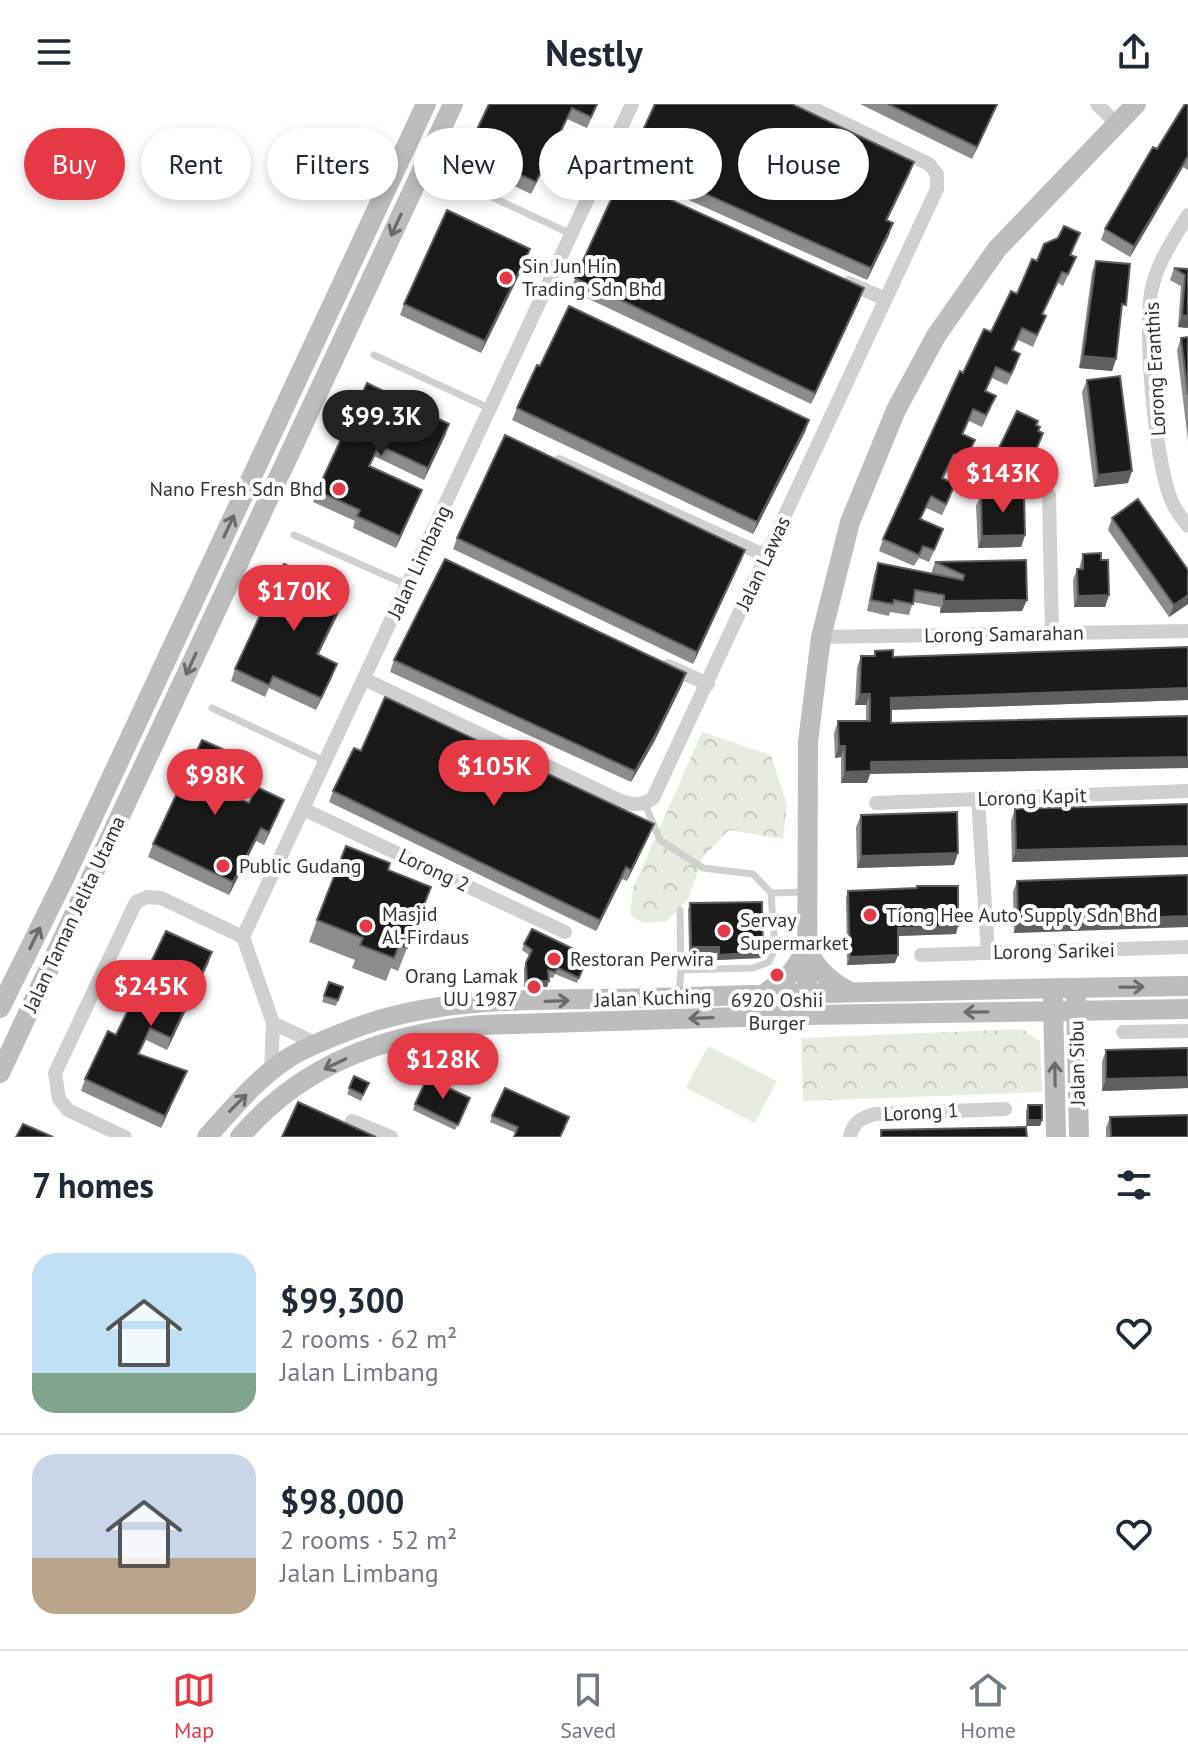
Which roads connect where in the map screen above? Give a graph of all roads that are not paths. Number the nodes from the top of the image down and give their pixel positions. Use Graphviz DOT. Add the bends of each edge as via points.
graph roads {
  1 [pos="426,104"];
  2 [pos="453,104"];
  3 [pos="632,104"];
  4 [pos="804,104"];
  5 [pos="1097,104"];
  6 [pos="1136,104"];
  7 [pos="1116,123"];
  8 [pos="498,200"];
  9 [pos="1188,215"];
  10 [pos="571,234"];
  11 [pos="829,274"];
  12 [pos="885,299"];
  13 [pos="374,355"];
  14 [pos="491,409"];
  15 [pos="542,454"];
  16 [pos="1049,495"];
  17 [pos="1188,526"];
  18 [pos="294,535"];
  19 [pos="766,556"];
  20 [pos="407,585"];
  21 [pos="1188,631"];
  22 [pos="1052,634"];
  23 [pos="821,637"];
  24 [pos="652,659"];
  25 [pos="364,679"];
  26 [pos="708,684"];
  27 [pos="212,708"];
  28 [pos="325,761"];
  29 [pos="1188,791"];
  30 [pos="978,799"];
  31 [pos="876,803"];
  32 [pos="645,804"];
  33 [pos="303,809"];
  34 [pos="807,892"];
  35 [pos="771,893"];
  36 [pos="680,910"];
  37 [pos="565,932"];
  38 [pos="243,937"];
  39 [pos="1188,947"];
  40 [pos="807,950"];
  41 [pos="988,952"];
  42 [pos="921,955"];
  43 [pos="681,970"];
  44 [pos="1188,986"];
  45 [pos="1053,988"];
  46 [pos="1076,988"];
  47 [pos="850,992"];
  48 [pos="807,993"];
  49 [pos="764,994"];
  50 [pos="679,997"];
  51 [pos="0,1008"];
  52 [pos="1188,1009"];
  53 [pos="1054,1011"];
  54 [pos="1076,1011"];
  55 [pos="807,1015"];
  56 [pos="273,1023"];
  57 [pos="1188,1031"];
  58 [pos="1123,1032"];
  59 [pos="317,1044"];
  60 [pos="271,1071"];
  61 [pos="0,1073"];
  62 [pos="1005,1109"];
  63 [pos="352,1121"];
  64 [pos="125,1137"];
  65 [pos="207,1137"];
  66 [pos="240,1137"];
  67 [pos="391,1137"];
  68 [pos="850,1137"];
  69 [pos="1056,1137"];
  70 [pos="1079,1137"];
  51 -- 1 [label="street, Jalan Taman Jelita Utama, one-way"];
  2 -- 61 [label="street, Jalan Taman Jelita Utama, one-way"];
  3 -- 10 [label="street, Jalan Limbang"];
  4 -- 12 [label="street, Jalan Lawas" via="916,157 937,174 929,210"];
  5 -- 7 [label="street"];
  6 -- 7 [label="street"];
  7 -- 23 [label="street" via="997,249 936,336 896,410 850,522"];
  8 -- 10 [label="lane"];
  9 -- 17 [label="street, Lorong Eranthis" via="1158,266 1149,318 1153,400 1165,480 1173,505"];
  10 -- 14 [label="street, Jalan Limbang"];
  11 -- 12 [label="street"];
  12 -- 19 [label="street, Jalan Lawas" via="818,426"];
  13 -- 14 [label="lane"];
  14 -- 20 [label="street, Jalan Limbang"];
  15 -- 19 [label="street"];
  16 -- 22 [label="street"];
  18 -- 20 [label="lane"];
  19 -- 26 [label="street, Jalan Lawas"];
  20 -- 25 [label="street, Jalan Limbang"];
  21 -- 22 [label="street, Lorong Samarahan"];
  22 -- 23 [label="street, Lorong Samarahan"];
  23 -- 34 [label="street" via="808,742"];
  24 -- 26 [label="street"];
  25 -- 28 [label="street, Jalan Limbang"];
  25 -- 32 [label="street" via="621,801"];
  26 -- 32 [label="street, Jalan Lawas" via="653,798"];
  27 -- 28 [label="lane"];
  28 -- 33 [label="street, Jalan Limbang"];
  29 -- 30 [label="street, Lorong Kapit"];
  30 -- 31 [label="street, Lorong Kapit"];
  30 -- 41 [label="street"];
  32 -- 35 [label="lane" via="660,840 703,868 753,874"];
  33 -- 37 [label="street, Lorong 2"];
  33 -- 38 [label="street, Jalan Limbang"];
  34 -- 35 [label="lane"];
  34 -- 40 [label="street"];
  35 -- 43 [label="lane" via="775,949 769,962 753,968"];
  36 -- 43 [label="lane"];
  38 -- 56 [label="street"];
  38 -- 64 [label="street" via="161,898 136,902 55,1073 59,1099 68,1110"];
  39 -- 41 [label="street, Lorong Sarikei"];
  40 -- 47 [label="street" via="826,977"];
  40 -- 48 [label="street"];
  40 -- 49 [label="street" via="789,976"];
  41 -- 42 [label="street, Lorong Sarikei"];
  43 -- 50 [label="lane"];
  46 -- 44 [label="street, Jalan Kuching, one-way"];
  45 -- 46 [label="street, Jalan Kuching"];
  45 -- 47 [label="street, Jalan Kuching"];
  45 -- 53 [label="street, Jalan Sibu"];
  46 -- 54 [label="street, Jalan Sibu"];
  47 -- 48 [label="street, Jalan Kuching"];
  48 -- 49 [label="street, Jalan Kuching"];
  48 -- 55 [label="street"];
  49 -- 50 [label="street, Jalan Kuching"];
  59 -- 50 [label="street, Jalan Kuching, one-way" via="433,1008"];
  52 -- 54 [label="street, Jalan Kuching"];
  53 -- 54 [label="street, Jalan Kuching"];
  53 -- 55 [label="street, Jalan Kuching, one-way"];
  69 -- 53 [label="street, Jalan Sibu, one-way"];
  54 -- 70 [label="street, Jalan Sibu"];
  55 -- 66 [label="street, Jalan Kuching, one-way" via="481,1025 402,1037 298,1082"];
  56 -- 59 [label="street"];
  56 -- 60 [label="street"];
  57 -- 58 [label="street"];
  59 -- 60 [label="street, Jalan Kuching"];
  65 -- 60 [label="street, Jalan Kuching, one-way"];
  62 -- 68 [label="street, Lorong 1" via="875,1114 856,1123"];
  63 -- 67 [label="street"];
}
